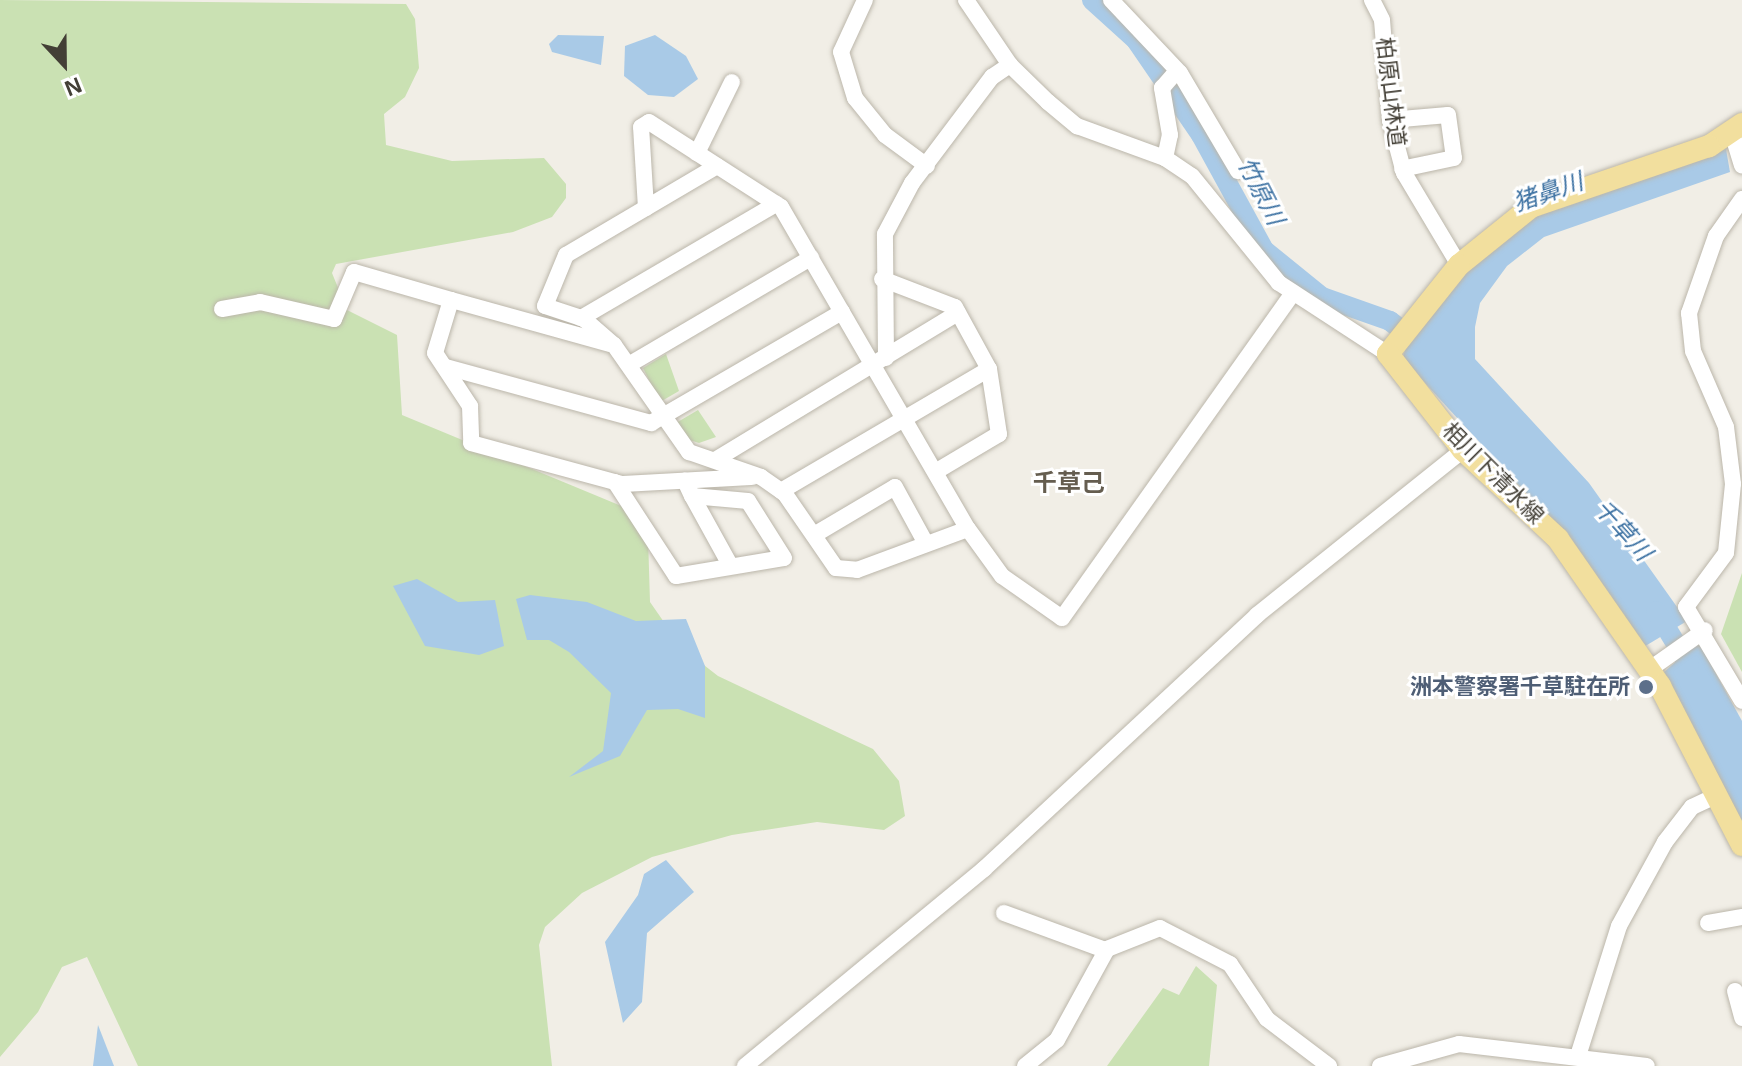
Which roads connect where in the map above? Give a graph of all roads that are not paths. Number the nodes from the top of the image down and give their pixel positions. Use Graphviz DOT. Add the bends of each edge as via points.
graph roads {
  1 [pos="865,0"];
  2 [pos="966,0"];
  3 [pos="1111,0"];
  4 [pos="1372,0"];
  5 [pos="1010,65"];
  6 [pos="1175,73"];
  7 [pos="732,82"];
  8 [pos="1390,120"];
  9 [pos="1736,133"];
  10 [pos="697,153"];
  11 [pos="1165,158"];
  12 [pos="1742,165"];
  13 [pos="717,166"];
  14 [pos="927,166"];
  15 [pos="1402,169"];
  16 [pos="1238,171"];
  17 [pos="1742,199"];
  18 [pos="776,204"];
  19 [pos="646,208"];
  20 [pos="811,258"];
  21 [pos="1459,265"];
  22 [pos="882,279"];
  23 [pos="1293,293"];
  24 [pos="451,300"];
  25 [pos="545,306"];
  26 [pos="222,309"];
  27 [pos="842,312"];
  28 [pos="958,313"];
  29 [pos="581,318"];
  30 [pos="538,324"];
  31 [pos="614,345"];
  32 [pos="1392,350"];
  33 [pos="879,361"];
  34 [pos="630,364"];
  35 [pos="440,365"];
  36 [pos="989,369"];
  37 [pos="662,417"];
  38 [pos="904,419"];
  39 [pos="1463,450"];
  40 [pos="715,460"];
  41 [pos="935,472"];
  42 [pos="761,477"];
  43 [pos="615,482"];
  44 [pos="688,488"];
  45 [pos="781,491"];
  46 [pos="968,529"];
  47 [pos="814,535"];
  48 [pos="924,540"];
  49 [pos="729,563"];
  50 [pos="1705,630"];
  51 [pos="1650,669"];
  52 [pos="1742,701"];
  53 [pos="1718,795"];
  54 [pos="1742,845"];
  55 [pos="1004,913"];
  56 [pos="1742,917"];
  57 [pos="1708,923"];
  58 [pos="1105,950"];
  59 [pos="1735,991"];
  60 [pos="1742,1018"];
  61 [pos="1578,1056"];
  62 [pos="1492,1058"];
  63 [pos="1558,1062"];
  64 [pos="1635,1065"];
  65 [pos="745,1066"];
  66 [pos="1025,1066"];
  67 [pos="1329,1066"];
  68 [pos="1380,1066"];
  1 -- 14 [label="street" via="841,52 855,98 885,135"];
  2 -- 5 [label="street"];
  3 -- 6 [label="street"];
  4 -- 8 [label="street, 柏原山林道" via="1382,20"];
  5 -- 11 [label="street" via="1077,126"];
  5 -- 14 [label="street" via="992,77"];
  6 -- 11 [label="street" via="1162,88 1170,135"];
  6 -- 16 [label="street"];
  7 -- 10 [label="street"];
  8 -- 15 [label="street, 柏原山林道"];
  8 -- 15 [label="street" via="1448,115 1454,158"];
  9 -- 12 [label="street"];
  9 -- 21 [label="main road" via="1531,207"];
  10 -- 13 [label="street"];
  10 -- 19 [label="street" via="649,122 641,127"];
  11 -- 23 [label="street" via="1192,176 1237,241"];
  13 -- 18 [label="street"];
  13 -- 19 [label="street"];
  14 -- 22 [label="street" via="885,234"];
  15 -- 21 [label="street, 柏原山林道"];
  17 -- 50 [label="street" via="1712,245 1688,324 1733,457 1726,553 1686,607"];
  18 -- 20 [label="street"];
  18 -- 29 [label="street"];
  19 -- 25 [label="street" via="566,255"];
  20 -- 27 [label="street"];
  20 -- 34 [label="street"];
  21 -- 32 [label="main road"];
  22 -- 28 [label="street"];
  22 -- 33 [label="street"];
  23 -- 32 [label="street"];
  23 -- 46 [label="street" via="1062,618 1002,576"];
  24 -- 26 [label="street" via="354,272 334,319 260,302"];
  24 -- 30 [label="street"];
  24 -- 35 [label="street" via="435,353"];
  25 -- 29 [label="street"];
  25 -- 30 [label="street"];
  27 -- 33 [label="street"];
  27 -- 37 [label="street"];
  28 -- 33 [label="street"];
  28 -- 36 [label="street"];
  29 -- 31 [label="street"];
  30 -- 31 [label="street"];
  31 -- 34 [label="street"];
  32 -- 39 [label="main road, 相川下清水線"];
  33 -- 38 [label="street"];
  33 -- 40 [label="street"];
  34 -- 37 [label="street"];
  35 -- 37 [label="street" via="651,423"];
  35 -- 43 [label="street" via="470,406 471,443"];
  36 -- 38 [label="street"];
  36 -- 41 [label="street" via="999,434"];
  37 -- 40 [label="street" via="689,452"];
  38 -- 41 [label="street"];
  38 -- 45 [label="street"];
  39 -- 51 [label="main road, 相川下清水線" via="1558,539"];
  39 -- 65 [label="street" via="1257,615 984,869"];
  40 -- 42 [label="street"];
  41 -- 46 [label="street"];
  42 -- 44 [label="street"];
  42 -- 45 [label="street"];
  43 -- 44 [label="street"];
  43 -- 49 [label="street" via="676,576 712,573"];
  44 -- 49 [label="street"];
  44 -- 49 [label="street" via="748,501 784,558"];
  45 -- 47 [label="street"];
  46 -- 48 [label="street"];
  47 -- 48 [label="street" via="843,571"];
  47 -- 48 [label="street" via="895,487"];
  50 -- 51 [label="street"];
  50 -- 52 [label="street"];
  51 -- 53 [label="main road, 相川下清水線"];
  53 -- 54 [label="main road, 相川下清水線"];
  53 -- 61 [label="street" via="1692,807 1665,842 1619,926"];
  55 -- 58 [label="street"];
  56 -- 57 [label="street"];
  58 -- 66 [label="street" via="1057,1040"];
  58 -- 67 [label="street" via="1160,928 1193,940 1230,964 1267,1019"];
  59 -- 60 [label="street"];
  61 -- 63 [label="street"];
  61 -- 64 [label="street"];
  62 -- 63 [label="street"];
  62 -- 68 [label="street" via="1459,1044"];
}
